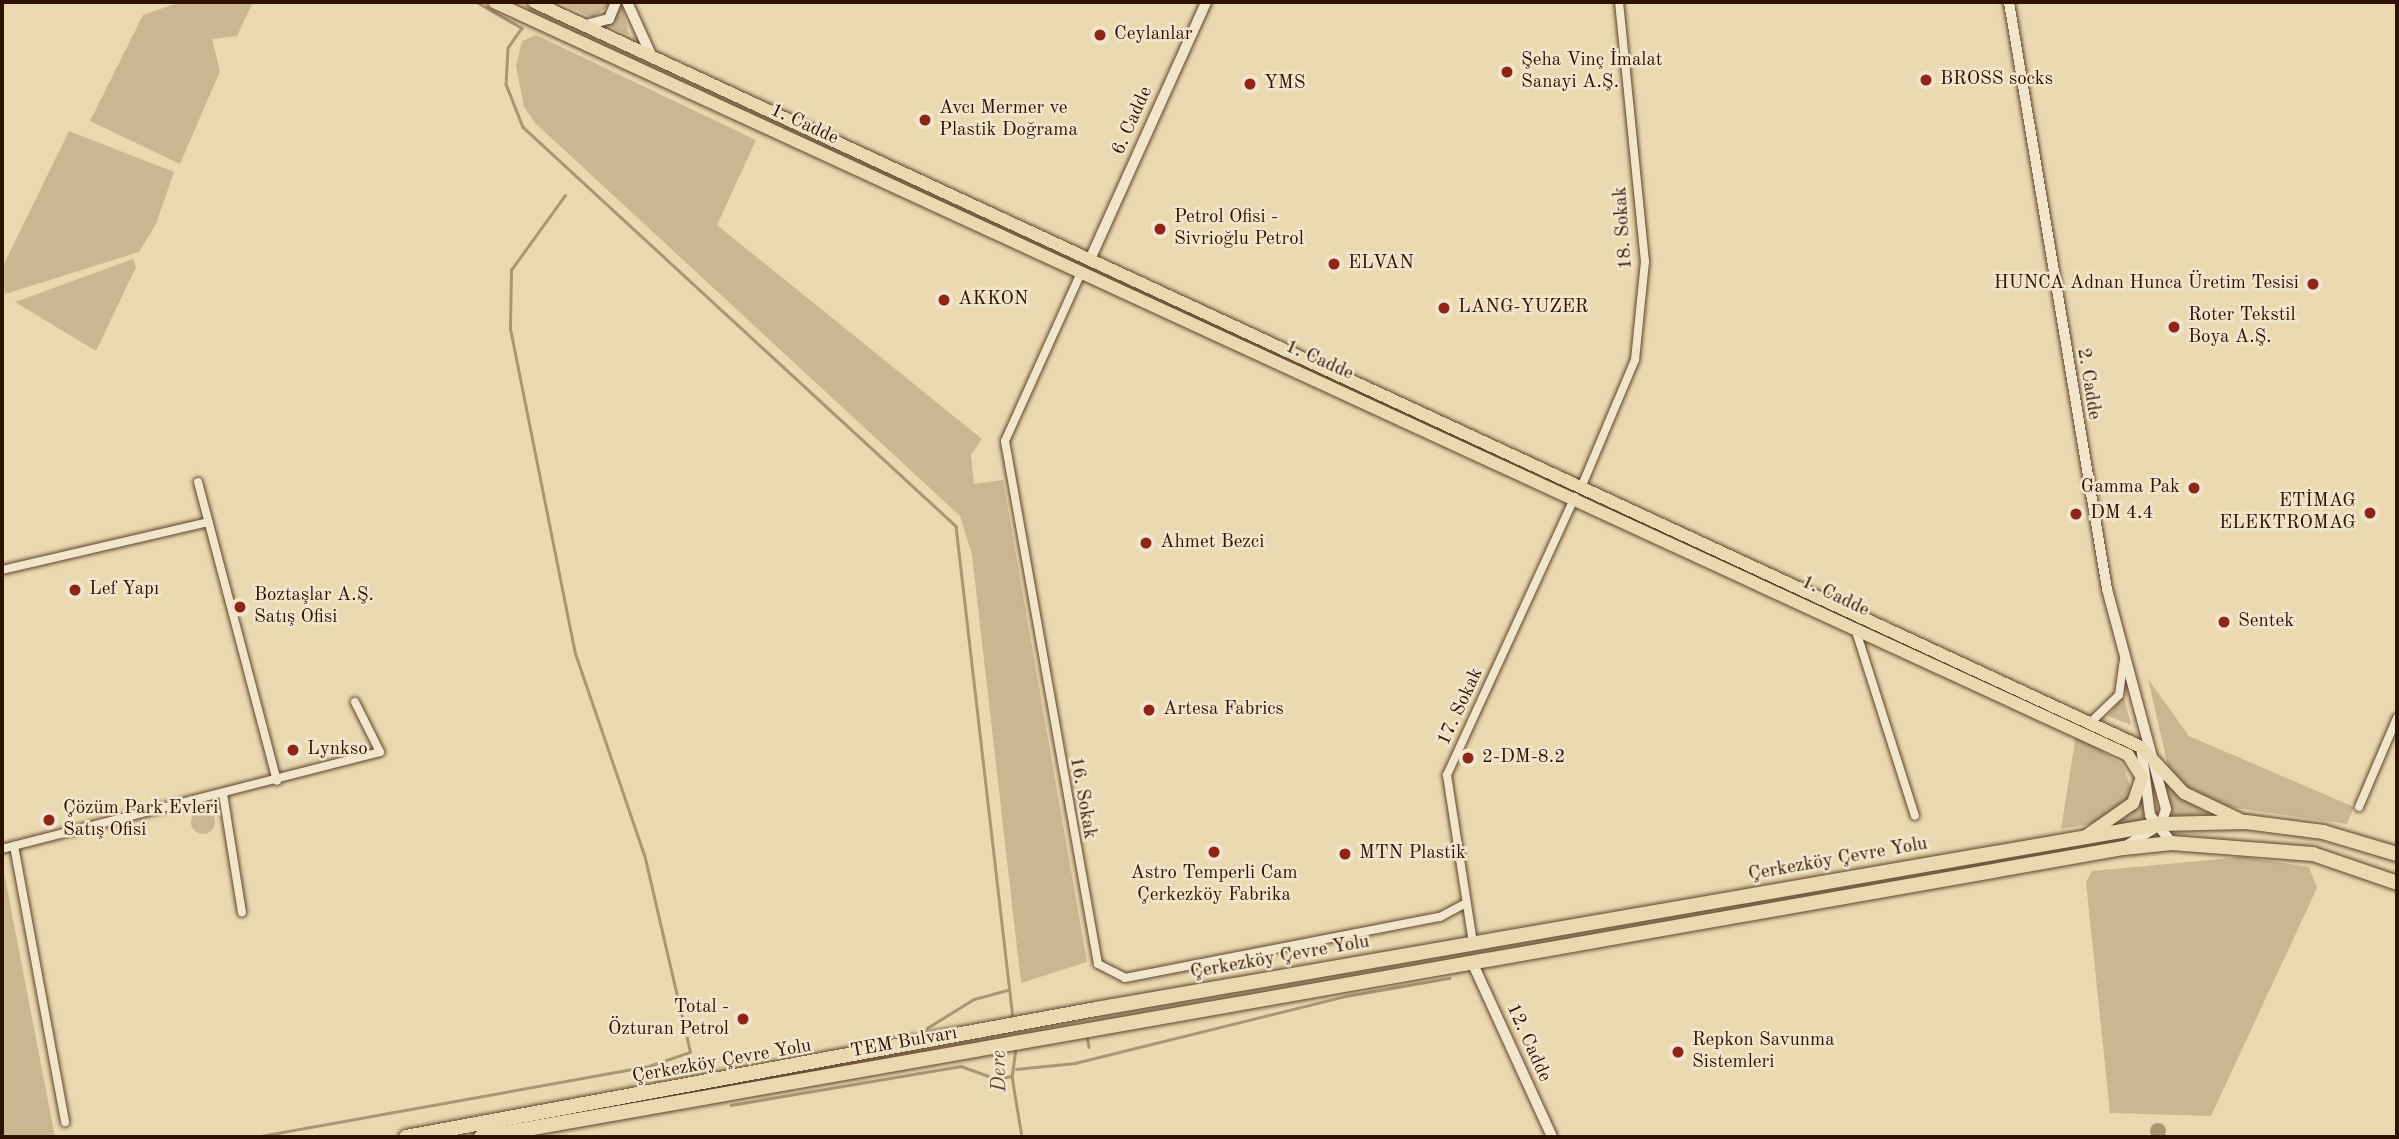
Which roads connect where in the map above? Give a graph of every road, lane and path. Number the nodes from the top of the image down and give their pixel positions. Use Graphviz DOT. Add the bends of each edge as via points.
graph roads {
  1 [pos="494,2"];
  2 [pos="536,2"];
  3 [pos="616,2"];
  4 [pos="627,2"];
  5 [pos="1206,2"];
  6 [pos="1619,2"];
  7 [pos="2009,2"];
  8 [pos="586,25"];
  9 [pos="651,55"];
  10 [pos="1092,255"];
  11 [pos="1080,275"];
  12 [pos="198,482"];
  13 [pos="1583,483"];
  14 [pos="1575,497"];
  15 [pos="209,522"];
  16 [pos="2,570"];
  17 [pos="1855,628"];
  18 [pos="2124,660"];
  19 [pos="355,702"];
  20 [pos="2397,718"];
  21 [pos="2090,723"];
  22 [pos="2148,729"];
  23 [pos="2141,747"];
  24 [pos="2128,755"];
  25 [pos="2158,767"];
  26 [pos="2142,776"];
  27 [pos="277,781"];
  28 [pos="223,794"];
  29 [pos="2359,807"];
  30 [pos="1915,816"];
  31 [pos="2246,822"];
  32 [pos="2161,824"];
  33 [pos="2085,836"];
  34 [pos="2172,843"];
  35 [pos="13,846"];
  36 [pos="2124,848"];
  37 [pos="2,849"];
  38 [pos="2397,854"];
  39 [pos="2397,883"];
  40 [pos="1464,904"];
  41 [pos="242,912"];
  42 [pos="1474,943"];
  43 [pos="1472,962"];
  44 [pos="1003,1045"];
  45 [pos="65,1122"];
  46 [pos="406,1137"];
  47 [pos="481,1137"];
  48 [pos="1552,1137"];
  1 -- 11 [label="main road, 1. Cadde"];
  2 -- 8 [label="main road, 1. Cadde"];
  3 -- 8 [label="street" via="609,19"];
  4 -- 9 [label="street"];
  5 -- 10 [label="street, 6. Cadde"];
  6 -- 13 [label="street, 18. Sokak" via="1645,262 1635,360"];
  7 -- 18 [label="street, 2. Cadde" via="2081,450"];
  8 -- 9 [label="main road, 1. Cadde"];
  9 -- 10 [label="main road, 1. Cadde"];
  10 -- 13 [label="main road, 1. Cadde"];
  11 -- 14 [label="main road, 1. Cadde"];
  11 -- 40 [label="street, 16. Sokak" via="1005,441 1098,964 1125,978 1440,917"];
  12 -- 15 [label="street"];
  13 -- 21 [label="main road, 1. Cadde"];
  14 -- 17 [label="main road, 1. Cadde"];
  14 -- 40 [label="street, 17. Sokak" via="1447,775"];
  15 -- 16 [label="street"];
  15 -- 27 [label="street"];
  17 -- 24 [label="main road, 1. Cadde"];
  17 -- 30 [label="street"];
  18 -- 21 [label="street" via="2119,695"];
  18 -- 22 [label="street, 2. Cadde"];
  19 -- 27 [label="street" via="380,752"];
  20 -- 29 [label="street"];
  21 -- 23 [label="main road, 1. Cadde"];
  22 -- 23 [label="street"];
  22 -- 25 [label="street, 2. Cadde"];
  23 -- 24 [label="street"];
  23 -- 25 [label="main road"];
  23 -- 26 [label="street"];
  24 -- 26 [label="main road"];
  25 -- 31 [label="main road" via="2185,793"];
  25 -- 32 [label="street, 2. Cadde" via="2166,809"];
  26 -- 32 [label="street" via="2150,815"];
  26 -- 33 [label="main road" via="2133,803"];
  27 -- 28 [label="street"];
  28 -- 35 [label="street"];
  28 -- 41 [label="street"];
  31 -- 32 [label="highway, Çerkezköy Çevre Yolu"];
  31 -- 38 [label="highway, Çerkezköy Çevre Yolu" via="2323,832"];
  32 -- 33 [label="highway, Çerkezköy Çevre Yolu"];
  32 -- 34 [label="street"];
  32 -- 36 [label="street"];
  33 -- 42 [label="highway, Çerkezköy Çevre Yolu"];
  34 -- 36 [label="highway, Çerkezköy Çevre Yolu"];
  34 -- 39 [label="highway, Çerkezköy Çevre Yolu" via="2313,854"];
  35 -- 37 [label="street"];
  35 -- 45 [label="street"];
  36 -- 43 [label="highway, Çerkezköy Çevre Yolu"];
  40 -- 42 [label="street, 17. Sokak"];
  42 -- 46 [label="highway, Çerkezköy Çevre Yolu"];
  43 -- 44 [label="highway, Çerkezköy Çevre Yolu"];
  43 -- 48 [label="street, 12. Cadde"];
  44 -- 47 [label="highway, TEM Bulvarı"];
}
